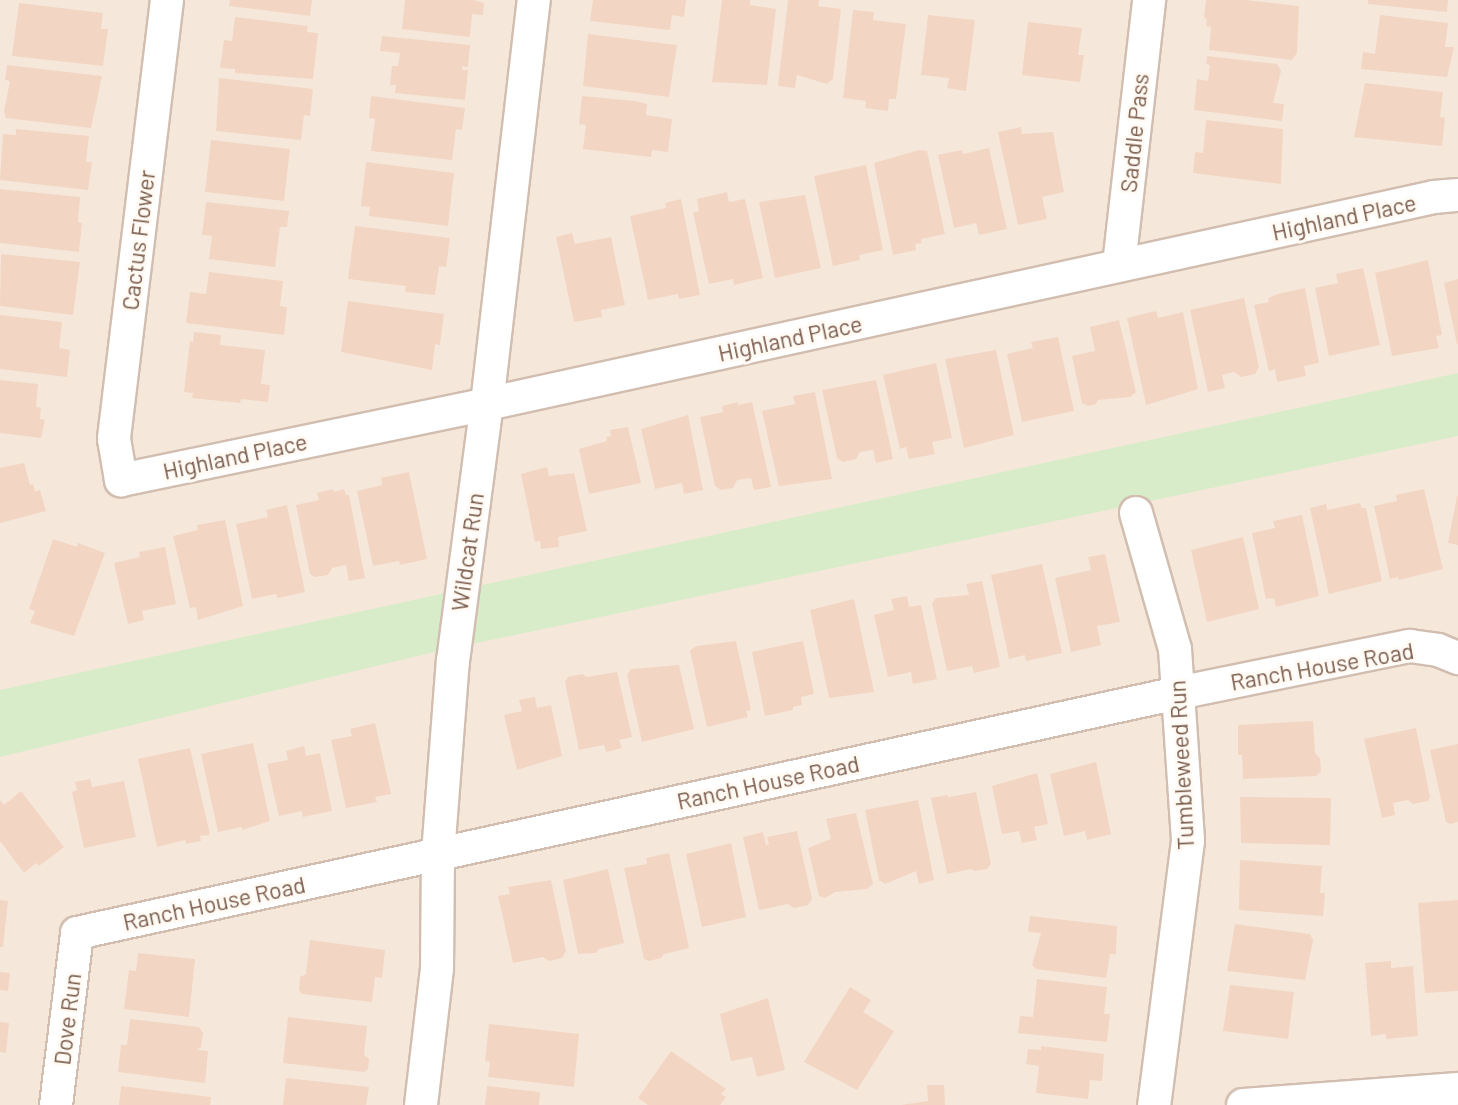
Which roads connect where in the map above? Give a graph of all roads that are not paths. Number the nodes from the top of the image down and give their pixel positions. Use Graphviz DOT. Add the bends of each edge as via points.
graph roads {
  1 [pos="167,0"];
  2 [pos="534,0"];
  3 [pos="1149,0"];
  4 [pos="1458,195"];
  5 [pos="1119,265"];
  6 [pos="488,404"];
  7 [pos="121,480"];
  8 [pos="1136,513"];
  9 [pos="1458,658"];
  10 [pos="1178,693"];
  11 [pos="438,854"];
  12 [pos="77,933"];
  13 [pos="1458,1089"];
  14 [pos="56,1105"];
  15 [pos="421,1105"];
  16 [pos="1154,1105"];
  17 [pos="1242,1105"];
  1 -- 7 [label="street, Cactus Flower" via="114,439"];
  2 -- 6 [label="street, Wildcat Run"];
  3 -- 5 [label="street, Saddle Pass"];
  4 -- 5 [label="street, Highland Place"];
  5 -- 6 [label="street, Highland Place"];
  6 -- 7 [label="street, Highland Place"];
  6 -- 11 [label="street, Wildcat Run" via="453,661"];
  8 -- 10 [label="street, Tumbleweed Run" via="1175,649"];
  9 -- 10 [label="street, Ranch House Road" via="1410,646"];
  10 -- 11 [label="street, Ranch House Road"];
  10 -- 16 [label="street, Tumbleweed Run" via="1188,841"];
  11 -- 12 [label="street, Ranch House Road"];
  11 -- 15 [label="street, Wildcat Run" via="437,968"];
  12 -- 14 [label="street, Dove Run"];
  13 -- 17 [label="street"];
}
